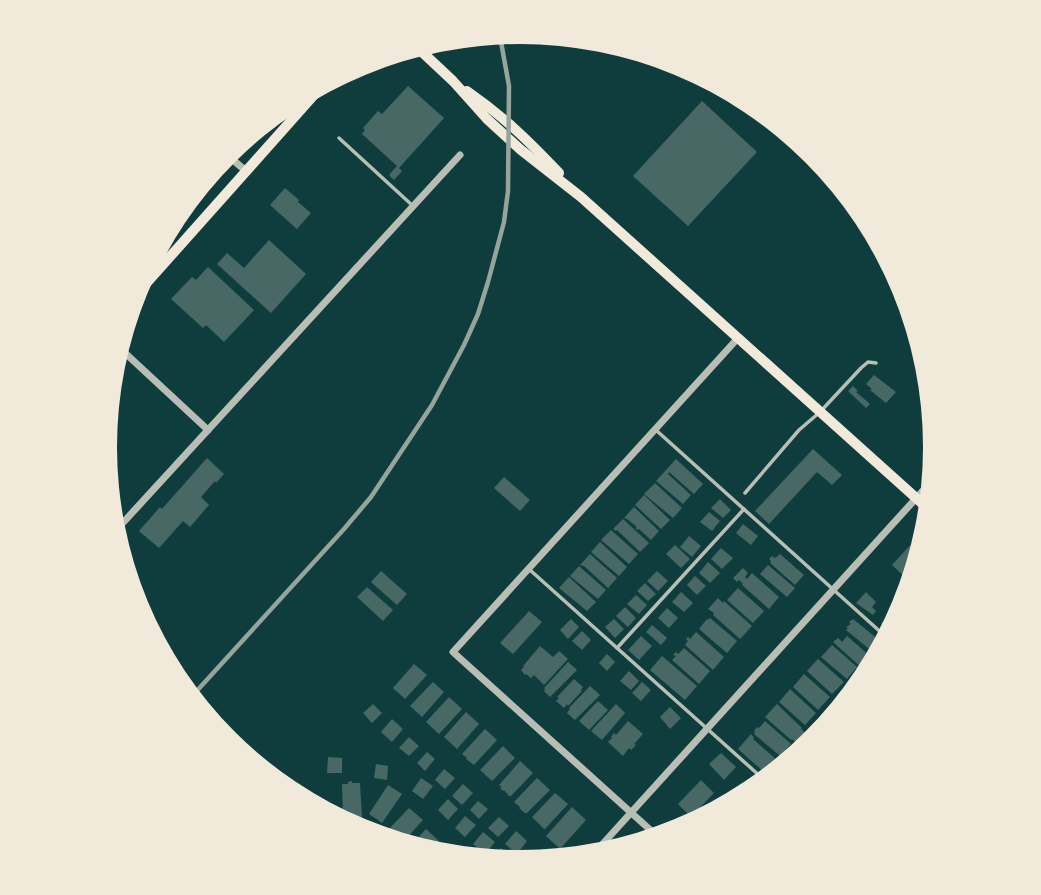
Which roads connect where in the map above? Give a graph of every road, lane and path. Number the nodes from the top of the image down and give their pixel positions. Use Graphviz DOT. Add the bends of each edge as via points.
graph roads {
  1 [pos="426,56"];
  2 [pos="294,113"];
  3 [pos="339,138"];
  4 [pos="460,155"];
  5 [pos="235,162"];
  6 [pos="246,171"];
  7 [pos="413,206"];
  8 [pos="160,266"];
  9 [pos="738,338"];
  10 [pos="128,356"];
  11 [pos="876,363"];
  12 [pos="820,412"];
  13 [pos="208,429"];
  14 [pos="655,429"];
  15 [pos="746,493"];
  16 [pos="921,502"];
  17 [pos="744,509"];
  18 [pos="124,521"];
  19 [pos="529,568"];
  20 [pos="834,590"];
  21 [pos="880,631"];
  22 [pos="617,648"];
  23 [pos="707,729"];
  24 [pos="757,774"];
  25 [pos="631,813"];
  26 [pos="650,830"];
  27 [pos="605,842"];
  1 -- 9 [label="main road" via="504,118 581,197"];
  2 -- 6 [label="main road"];
  3 -- 7 [label="lane"];
  4 -- 7 [label="street"];
  5 -- 6 [label="street"];
  6 -- 8 [label="main road"];
  7 -- 13 [label="street"];
  9 -- 12 [label="main road"];
  9 -- 14 [label="street"];
  10 -- 13 [label="street"];
  11 -- 12 [label="lane" via="861,368"];
  12 -- 15 [label="lane"];
  12 -- 16 [label="main road"];
  13 -- 18 [label="street"];
  14 -- 17 [label="lane"];
  14 -- 19 [label="street"];
  16 -- 20 [label="street"];
  17 -- 20 [label="lane"];
  17 -- 22 [label="lane"];
  19 -- 22 [label="lane"];
  19 -- 25 [label="street" via="453,652"];
  20 -- 21 [label="lane"];
  20 -- 23 [label="street"];
  22 -- 23 [label="lane"];
  23 -- 24 [label="lane"];
  23 -- 25 [label="street"];
  25 -- 26 [label="street"];
  25 -- 27 [label="street"];
}
